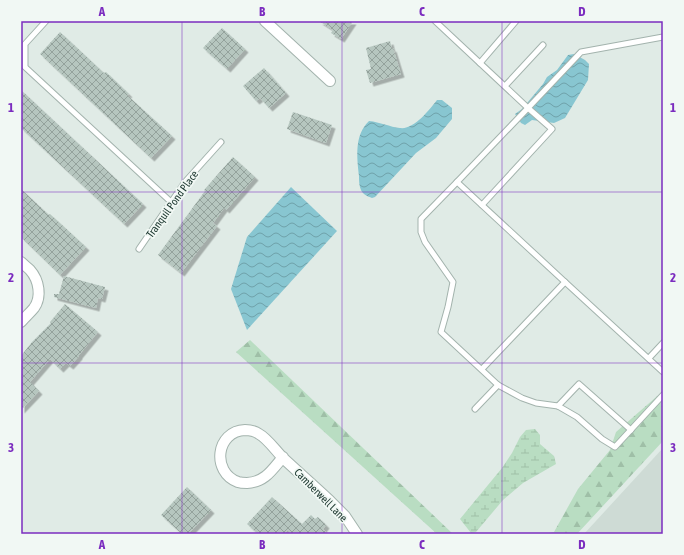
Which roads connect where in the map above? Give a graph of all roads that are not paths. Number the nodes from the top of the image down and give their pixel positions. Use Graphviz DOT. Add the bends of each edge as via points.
graph roads {
  1 [pos="46,21"];
  2 [pos="266,21"];
  3 [pos="435,21"];
  4 [pos="516,21"];
  5 [pos="663,37"];
  6 [pos="543,46"];
  7 [pos="480,63"];
  8 [pos="330,81"];
  9 [pos="505,86"];
  10 [pos="528,108"];
  11 [pos="221,142"];
  12 [pos="457,182"];
  13 [pos="171,202"];
  14 [pos="482,205"];
  15 [pos="139,249"];
  16 [pos="21,262"];
  17 [pos="565,282"];
  18 [pos="21,322"];
  19 [pos="663,343"];
  20 [pos="649,358"];
  21 [pos="482,369"];
  22 [pos="663,372"];
  23 [pos="498,385"];
  24 [pos="663,395"];
  25 [pos="558,406"];
  26 [pos="475,409"];
  27 [pos="631,430"];
  28 [pos="283,457"];
  29 [pos="357,534"];
  1 -- 13 [label="lane" via="25,44 25,67"];
  2 -- 8 [label="street"];
  3 -- 7 [label="lane"];
  4 -- 7 [label="lane"];
  5 -- 10 [label="lane" via="581,52"];
  6 -- 9 [label="lane"];
  7 -- 9 [label="lane"];
  9 -- 10 [label="lane"];
  10 -- 12 [label="lane"];
  10 -- 14 [label="lane" via="552,129"];
  11 -- 13 [label="lane, Tranquil Pond Place" via="185,182"];
  12 -- 14 [label="lane"];
  12 -- 21 [label="lane" via="421,219 421,232 452,282 441,332"];
  13 -- 15 [label="lane, Tranquil Pond Place"];
  14 -- 17 [label="lane"];
  16 -- 18 [label="street" via="31,271 39,288 35,307"];
  17 -- 20 [label="lane"];
  17 -- 21 [label="lane"];
  19 -- 20 [label="lane"];
  20 -- 22 [label="lane"];
  21 -- 23 [label="lane"];
  23 -- 25 [label="lane" via="536,403"];
  23 -- 26 [label="lane"];
  24 -- 27 [label="lane"];
  25 -- 27 [label="lane" via="577,417 615,447"];
  25 -- 27 [label="lane" via="579,384"];
  28 -- 28 [label="street, Camberwell Lane" via="260,434 244,430 228,437 220,458 226,474 232,480 241,483 252,482 268,475"];
  28 -- 29 [label="street, Camberwell Lane" via="344,516"];
}
